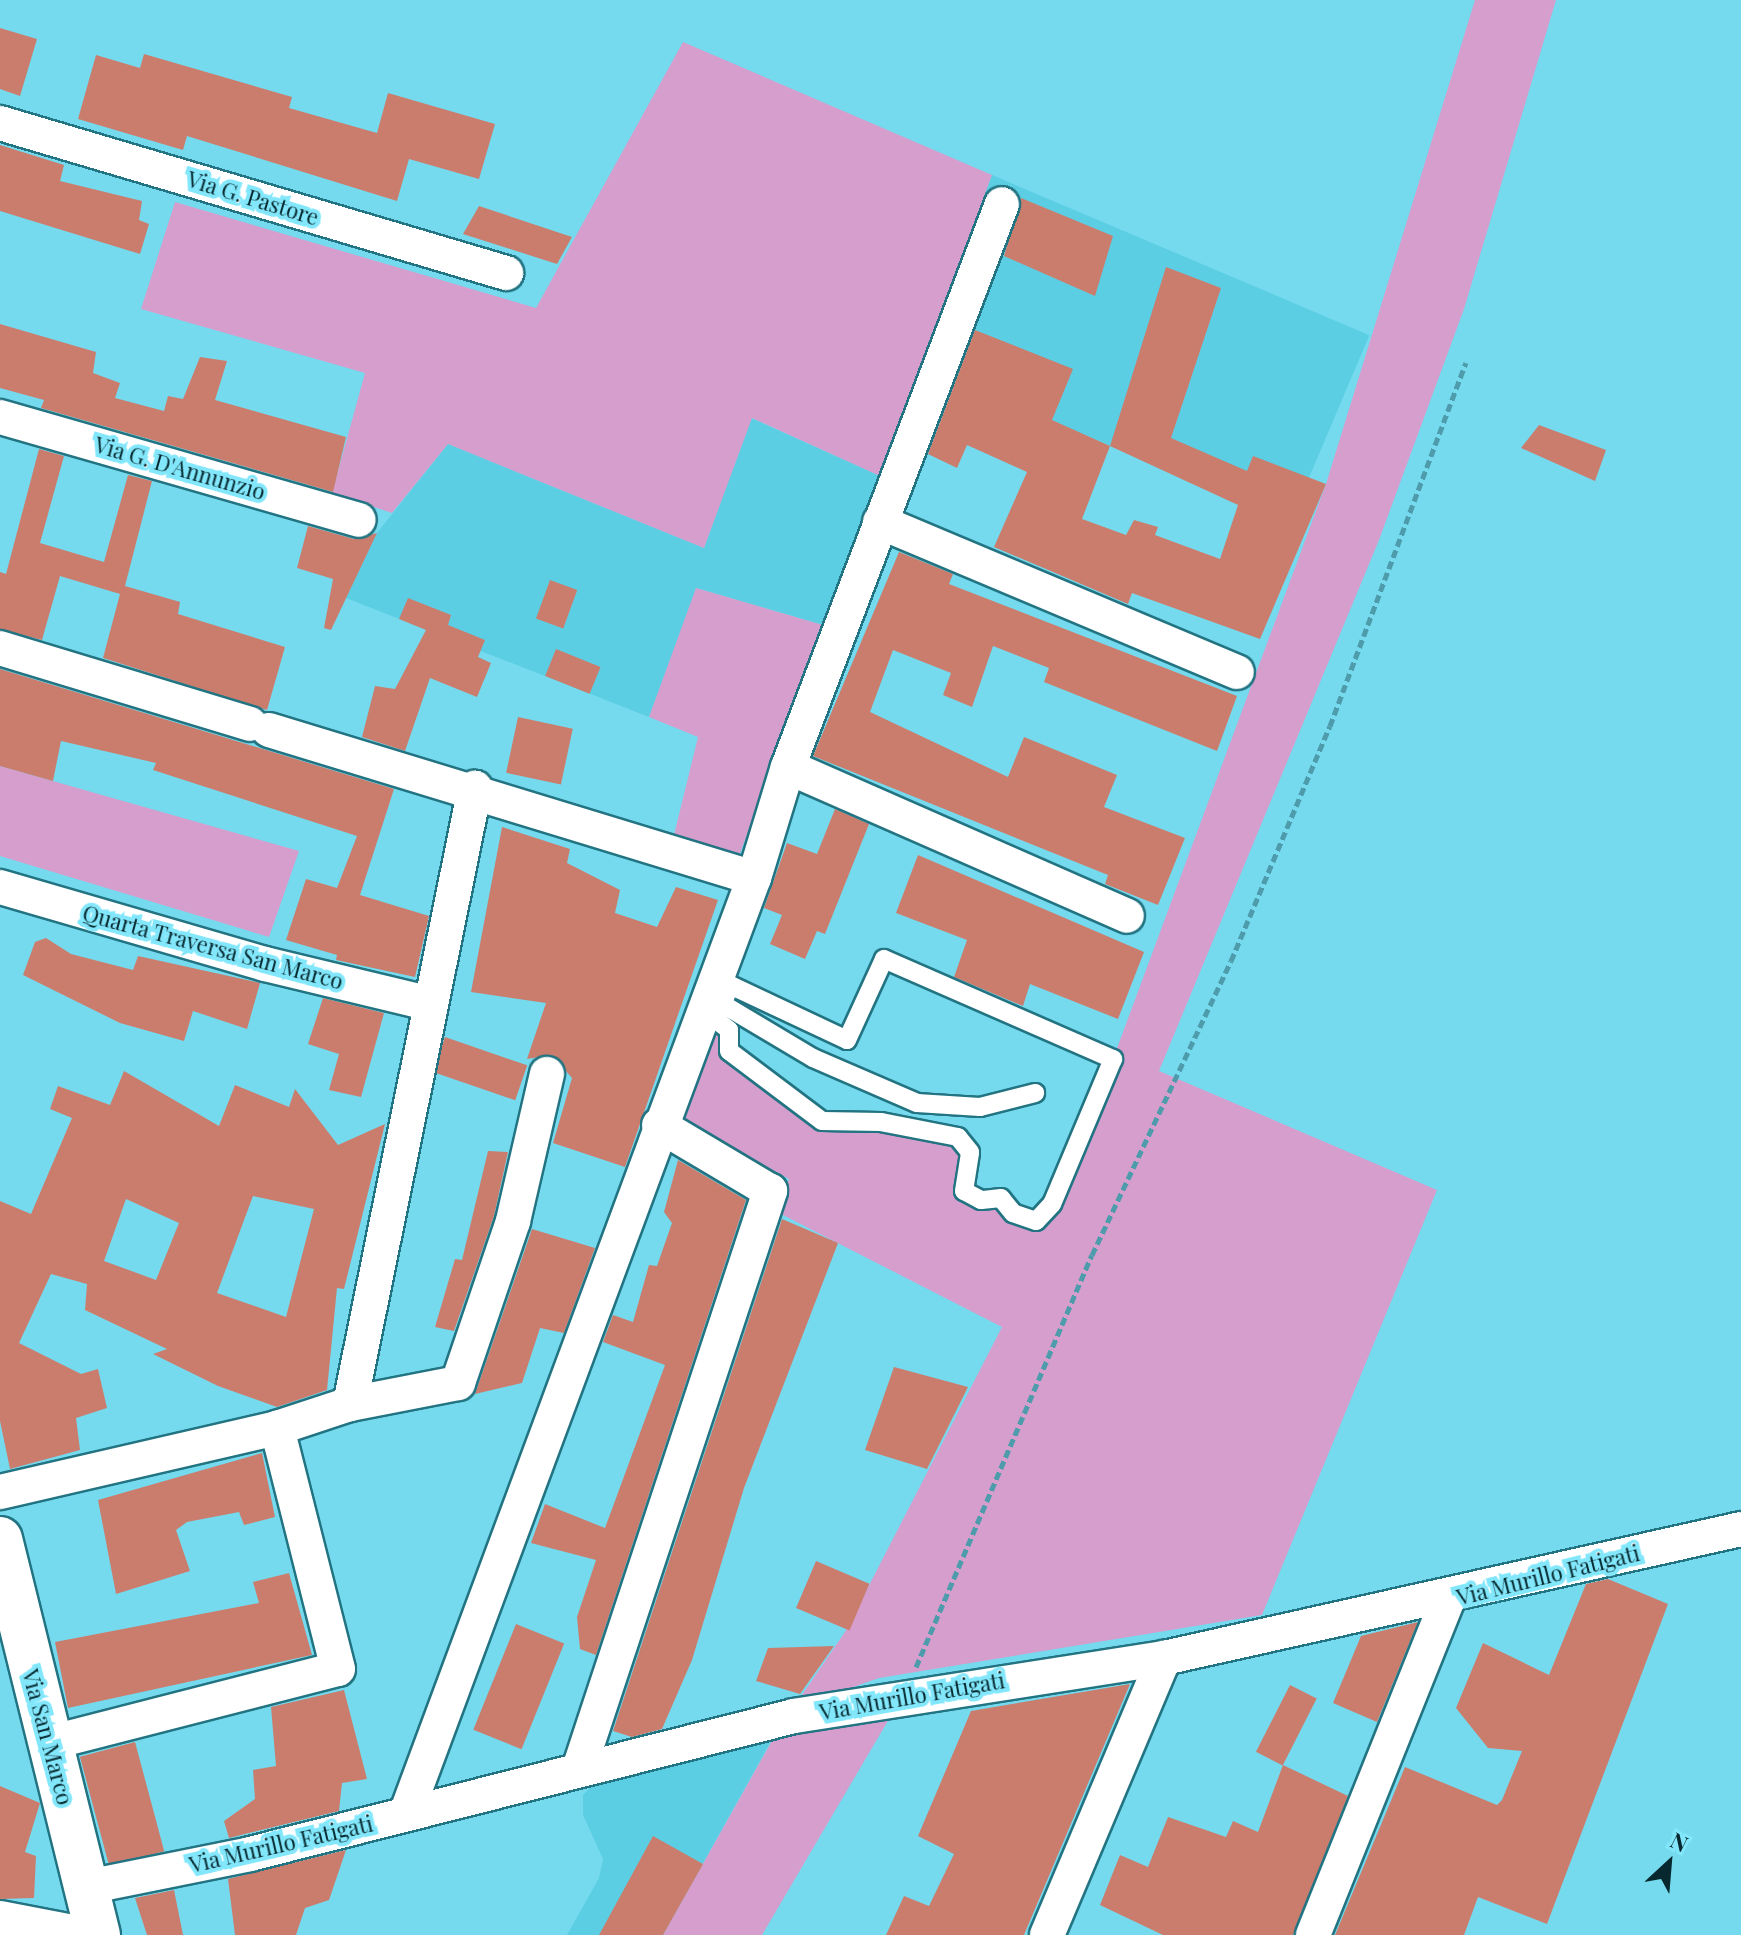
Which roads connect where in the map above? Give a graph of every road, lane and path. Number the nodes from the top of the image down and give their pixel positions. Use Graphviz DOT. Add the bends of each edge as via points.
graph roads {
  1 [pos="0,123"];
  2 [pos="1002,204"];
  3 [pos="506,273"];
  4 [pos="1466,363"];
  5 [pos="0,417"];
  6 [pos="359,520"];
  7 [pos="880,522"];
  8 [pos="0,648"];
  9 [pos="1237,672"];
  10 [pos="788,767"];
  11 [pos="475,788"];
  12 [pos="754,878"];
  13 [pos="0,887"];
  14 [pos="1127,916"];
  15 [pos="884,959"];
  16 [pos="712,998"];
  17 [pos="428,1003"];
  18 [pos="547,1074"];
  19 [pos="1035,1093"];
  20 [pos="659,1125"];
  21 [pos="350,1404"];
  22 [pos="277,1428"];
  23 [pos="0,1492"];
  24 [pos="1741,1529"];
  25 [pos="0,1539"];
  26 [pos="1448,1600"];
  27 [pos="13,1652"];
  28 [pos="1164,1658"];
  29 [pos="904,1698"];
  30 [pos="49,1743"];
  31 [pos="580,1766"];
  32 [pos="406,1814"];
  33 [pos="87,1887"];
  34 [pos="0,1918"];
  35 [pos="88,1935"];
  36 [pos="98,1935"];
  37 [pos="1047,1935"];
  38 [pos="1313,1935"];
  1 -- 3 [label="street, Via G. Pastore"];
  2 -- 7 [label="street"];
  4 -- 29 [label="path" via="1330,726 1231,961 1092,1255"];
  5 -- 6 [label="street, Via G. D'Annunzio"];
  7 -- 9 [label="street"];
  7 -- 10 [label="street"];
  8 -- 11 [label="street"];
  10 -- 12 [label="street"];
  10 -- 14 [label="street"];
  11 -- 12 [label="street"];
  11 -- 17 [label="street"];
  12 -- 16 [label="street"];
  13 -- 17 [label="street, Quarta Traversa San Marco"];
  15 -- 15 [label="lane" via="1113,1059 1052,1204 1036,1221 1013,1213 1001,1198 981,1200 964,1191 970,1152 958,1137 881,1122 822,1121 729,1051 729,1030 716,1020 730,985 847,1040"];
  16 -- 19 [label="lane" via="813,1058 917,1103 980,1107"];
  16 -- 20 [label="street"];
  17 -- 21 [label="street"];
  18 -- 21 [label="street" via="513,1221 458,1383"];
  20 -- 31 [label="street" via="770,1191"];
  20 -- 32 [label="street"];
  21 -- 22 [label="street"];
  22 -- 23 [label="street"];
  22 -- 30 [label="street" via="338,1669"];
  24 -- 26 [label="street, Via Murillo Fatigati"];
  25 -- 27 [label="main road, Via San Marco"];
  26 -- 28 [label="street, Via Murillo Fatigati"];
  26 -- 38 [label="street"];
  27 -- 30 [label="main road, Via San Marco"];
  28 -- 29 [label="street, Via Murillo Fatigati"];
  28 -- 37 [label="street"];
  29 -- 31 [label="street, Via Murillo Fatigati"];
  30 -- 33 [label="main road, Via San Marco"];
  31 -- 32 [label="street, Via Murillo Fatigati"];
  32 -- 33 [label="street, Via Murillo Fatigati"];
  33 -- 36 [label="main road, Via San Marco"];
  34 -- 35 [label="street"];
}
